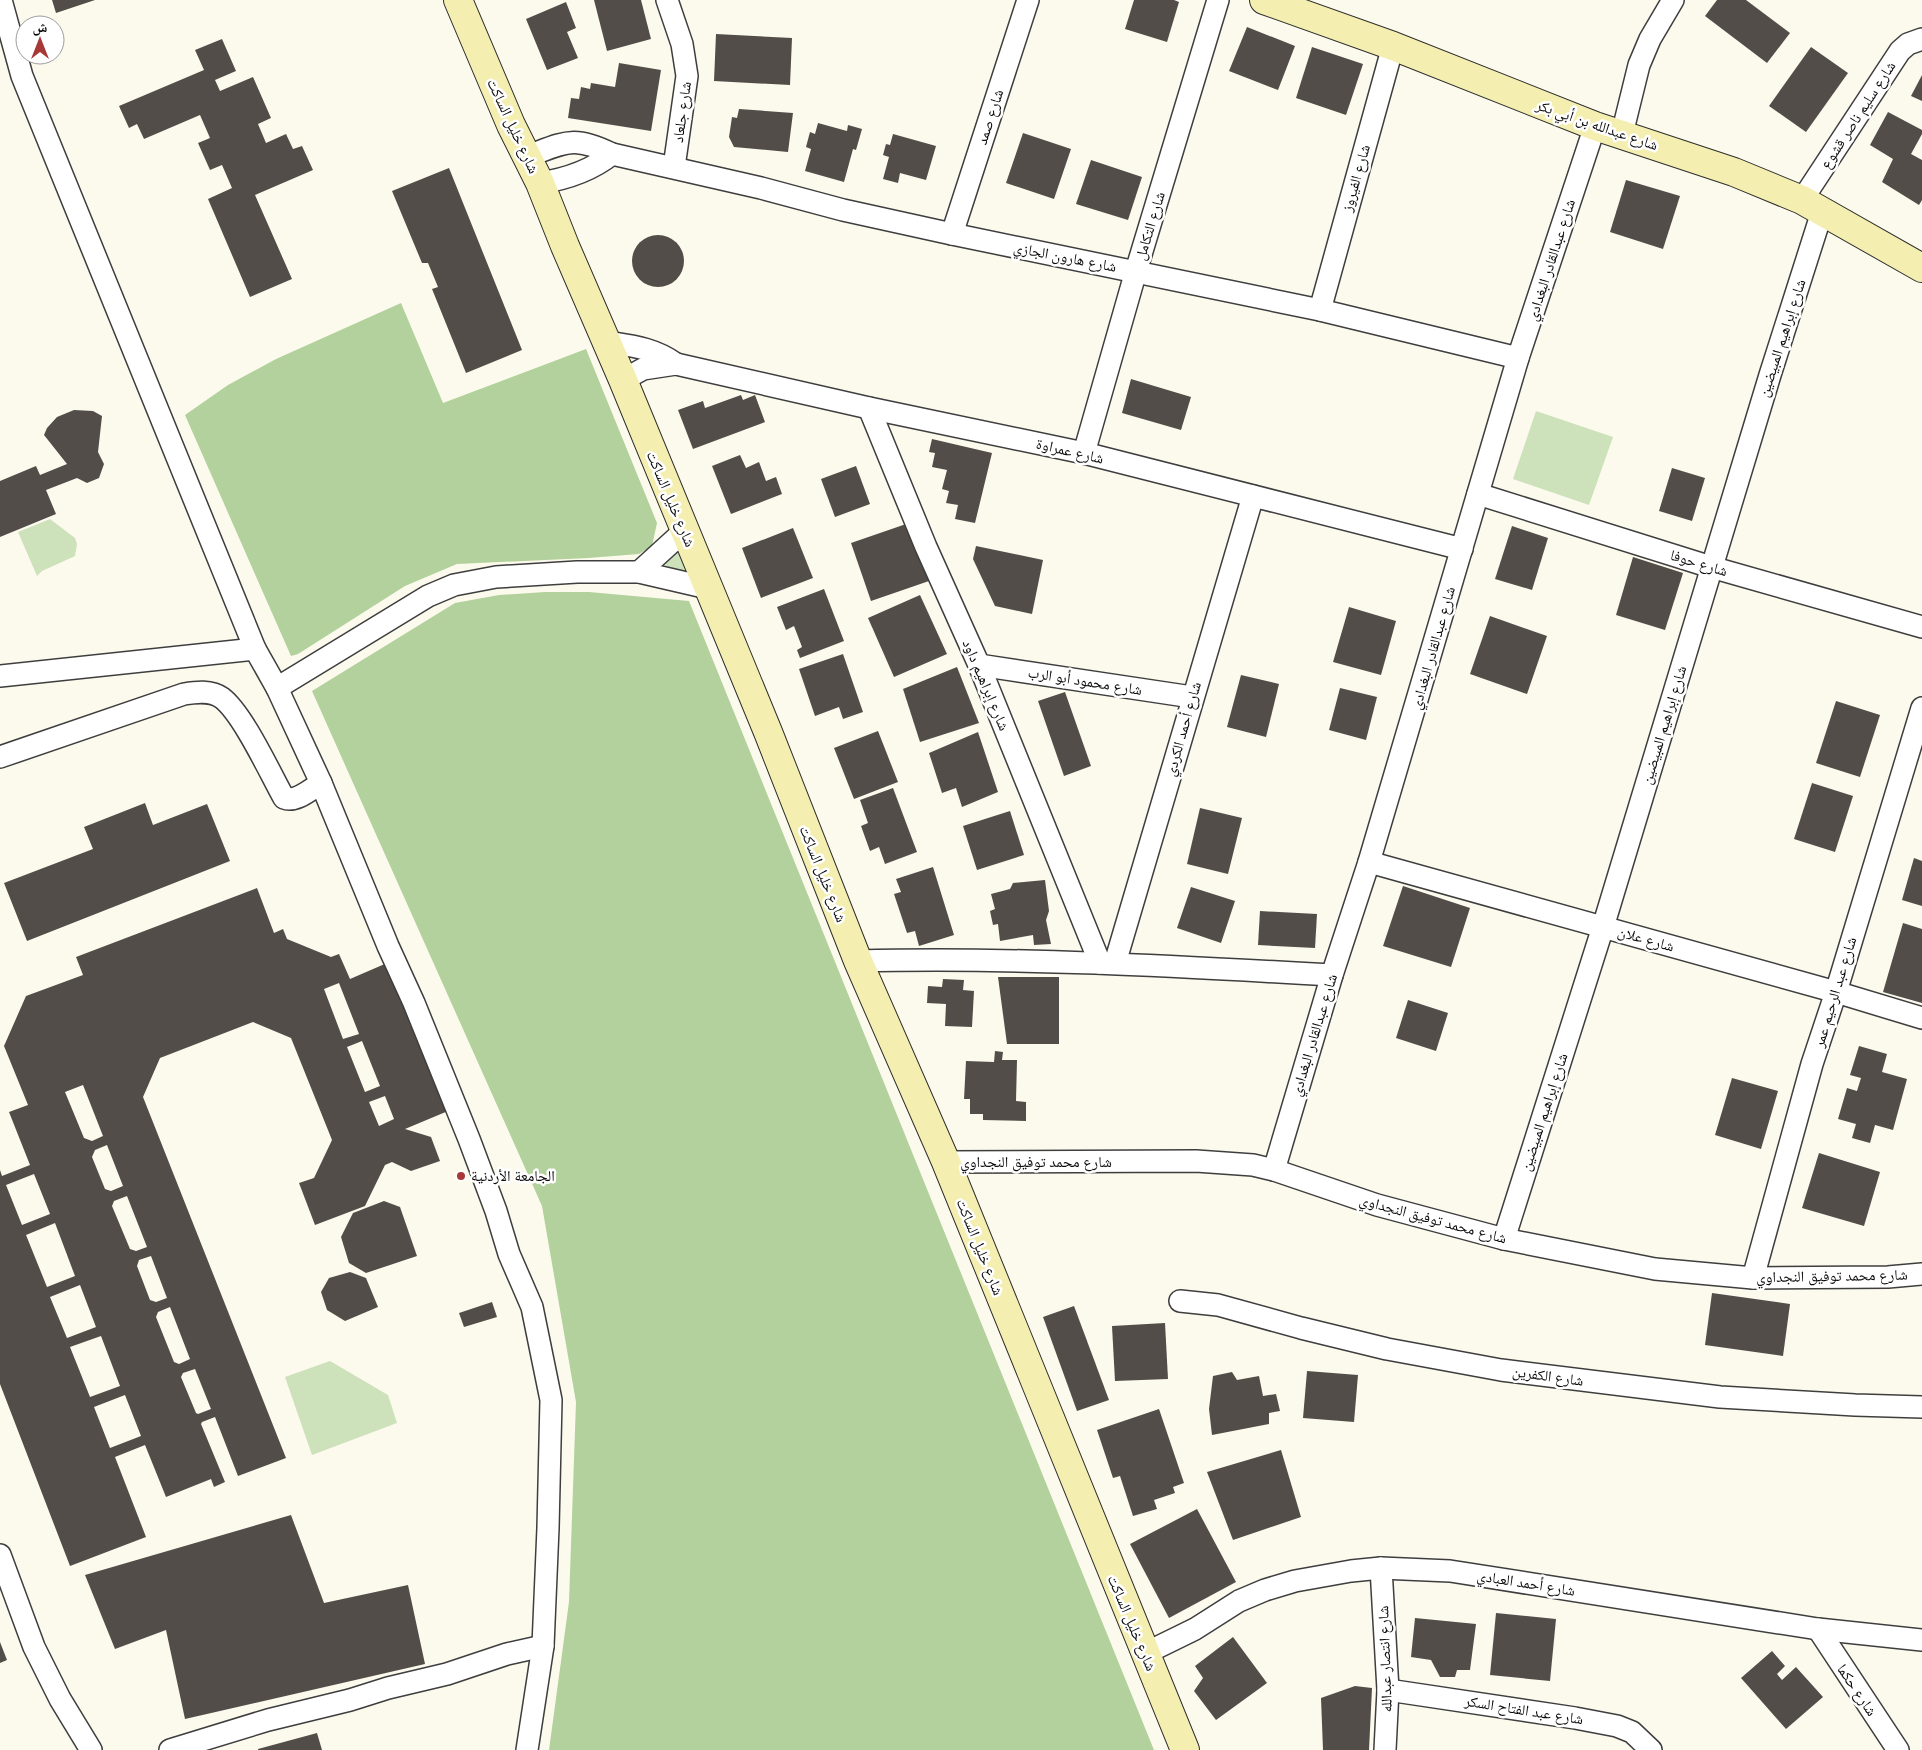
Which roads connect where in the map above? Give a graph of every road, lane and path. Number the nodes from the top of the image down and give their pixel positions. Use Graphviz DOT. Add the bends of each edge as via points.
graph roads {
  1 [pos="1,0"];
  2 [pos="458,0"];
  3 [pos="667,0"];
  4 [pos="1028,0"];
  5 [pos="1218,0"];
  6 [pos="1264,0"];
  7 [pos="1673,0"];
  8 [pos="4,32"];
  9 [pos="1922,39"];
  10 [pos="1393,46"];
  11 [pos="1595,126"];
  12 [pos="1622,134"];
  13 [pos="612,154"];
  14 [pos="528,156"];
  15 [pos="674,167"];
  16 [pos="540,183"];
  17 [pos="1812,206"];
  18 [pos="952,234"];
  19 [pos="1922,268"];
  20 [pos="1136,271"];
  21 [pos="1320,310"];
  22 [pos="607,342"];
  23 [pos="1518,358"];
  24 [pos="676,364"];
  25 [pos="623,380"];
  26 [pos="869,408"];
  27 [pos="1084,453"];
  28 [pos="1478,494"];
  29 [pos="1252,496"];
  30 [pos="684,530"];
  31 [pos="1462,549"];
  32 [pos="1711,567"];
  33 [pos="640,572"];
  34 [pos="708,588"];
  35 [pos="1922,627"];
  36 [pos="256,649"];
  37 [pos="979,665"];
  38 [pos="0,676"];
  39 [pos="277,688"];
  40 [pos="1192,697"];
  41 [pos="1922,708"];
  42 [pos="0,757"];
  43 [pos="321,783"];
  44 [pos="1370,862"];
  45 [pos="1602,927"];
  46 [pos="858,961"];
  47 [pos="1108,963"];
  48 [pos="1332,975"];
  49 [pos="1836,992"];
  50 [pos="1922,1018"];
  51 [pos="946,1162"];
  52 [pos="1274,1170"];
  53 [pos="1504,1239"];
  54 [pos="1922,1274"];
  55 [pos="1753,1278"];
  56 [pos="1180,1301"];
  57 [pos="1922,1407"];
  58 [pos="0,1555"];
  59 [pos="1382,1568"];
  60 [pos="1818,1629"];
  61 [pos="1922,1640"];
  62 [pos="543,1646"];
  63 [pos="1146,1654"];
  64 [pos="1388,1690"];
  65 [pos="92,1750"];
  66 [pos="170,1750"];
  67 [pos="527,1750"];
  68 [pos="1185,1750"];
  69 [pos="1385,1750"];
  70 [pos="1651,1750"];
  71 [pos="1898,1750"];
  1 -- 8 [label="street"];
  2 -- 14 [label="street, شارع خليل الساكت" via="511,126"];
  3 -- 15 [label="street, شارع جلعاد" via="682,44 687,76"];
  4 -- 18 [label="street, شارع صمد"];
  5 -- 20 [label="street, شارع التكامل"];
  6 -- 10 [label="street, شارع عبدالله بن أبي بكر"];
  7 -- 12 [label="street" via="1639,65"];
  8 -- 36 [label="street"];
  9 -- 17 [label="street, شارع سليم ناصر قشوع" via="1908,44 1900,52"];
  10 -- 11 [label="street, شارع عبدالله بن أبي بكر"];
  10 -- 21 [label="street, شارع الفيروز"];
  11 -- 12 [label="street, شارع عبدالله بن أبي بكر"];
  11 -- 23 [label="street, شارع عبدالقادر البغدادي"];
  12 -- 17 [label="street, شارع عبدالله بن أبي بكر" via="1734,172"];
  13 -- 14 [label="street, شارع هارون الجازي" via="578,141 565,142"];
  13 -- 15 [label="street, شارع هارون الجازي"];
  13 -- 16 [label="street" via="598,165"];
  14 -- 16 [label="street, شارع خليل الساكت"];
  15 -- 18 [label="street, شارع هارون الجازي"];
  16 -- 22 [label="street, شارع خليل الساكت"];
  17 -- 19 [label="street, شارع عبدالله بن أبي بكر"];
  17 -- 32 [label="street, شارع إبراهيم المبيضين" via="1770,374"];
  18 -- 20 [label="street, شارع هارون الجازي"];
  20 -- 21 [label="street, شارع هارون الجازي"];
  20 -- 27 [label="street, شارع التكامل"];
  21 -- 23 [label="street, شارع هارون الجازي"];
  22 -- 24 [label="street, شارع عمراوة" via="649,349"];
  22 -- 25 [label="street, شارع خليل الساكت"];
  23 -- 28 [label="street, شارع عبدالقادر البغدادي"];
  24 -- 25 [label="street, شارع عمراوة" via="643,369"];
  24 -- 26 [label="street, شارع عمراوة"];
  25 -- 30 [label="street, شارع خليل الساكت"];
  26 -- 27 [label="street, شارع عمراوة"];
  26 -- 37 [label="street, شارع إبراهيم داود"];
  27 -- 29 [label="street, شارع عمراوة"];
  28 -- 31 [label="street, شارع عبدالقادر البغدادي"];
  28 -- 32 [label="street, شارع حوفا"];
  29 -- 31 [label="street, شارع عمراوة"];
  29 -- 40 [label="street, شارع أحمد الكردي"];
  30 -- 33 [label="street"];
  30 -- 34 [label="street, شارع خليل الساكت"];
  31 -- 44 [label="street, شارع عبدالقادر البغدادي"];
  32 -- 35 [label="street, شارع حوفا"];
  32 -- 45 [label="street, شارع إبراهيم المبيضين"];
  33 -- 34 [label="street"];
  33 -- 39 [label="street" via="525,574 454,585 428,596"];
  34 -- 46 [label="street, شارع خليل الساكت"];
  36 -- 38 [label="street"];
  36 -- 39 [label="street"];
  37 -- 40 [label="street, شارع محمود أبو الرب"];
  37 -- 47 [label="street, شارع إبراهيم داود"];
  39 -- 43 [label="street"];
  40 -- 47 [label="street, شارع أحمد الكردي"];
  41 -- 49 [label="street, شارع عبد الرحيم عمر"];
  42 -- 43 [label="street" via="184,694 209,693 221,697 242,723 284,798 294,799"];
  43 -- 62 [label="street" via="442,1071 496,1210 509,1254 532,1307 551,1400"];
  44 -- 45 [label="street, شارع علان"];
  44 -- 48 [label="street, شارع عبدالقادر البغدادي"];
  45 -- 49 [label="street, شارع علان"];
  45 -- 53 [label="street, شارع إبراهيم المبيضين"];
  46 -- 47 [label="street"];
  46 -- 51 [label="street, شارع خليل الساكت"];
  47 -- 48 [label="street"];
  48 -- 52 [label="street, شارع عبدالقادر البغدادي"];
  49 -- 50 [label="street, شارع علان"];
  49 -- 55 [label="street, شارع عبد الرحيم عمر" via="1812,1064"];
  51 -- 52 [label="street, شارع محمد توفيق النجداوي" via="1196,1161 1253,1165"];
  51 -- 63 [label="street, شارع خليل الساكت"];
  52 -- 53 [label="street, شارع محمد توفيق النجداوي" via="1377,1205"];
  53 -- 55 [label="street, شارع محمد توفيق النجداوي" via="1655,1269"];
  54 -- 55 [label="street, شارع محمد توفيق النجداوي"];
  56 -- 57 [label="street, شارع الكفرين" via="1218,1305 1387,1350 1501,1370 1720,1397"];
  58 -- 65 [label="street" via="34,1648 60,1699"];
  59 -- 60 [label="street, شارع أحمد العبادي" via="1450,1572"];
  59 -- 63 [label="street, شارع أحمد العبادي" via="1295,1580 1265,1590 1239,1601 1195,1629"];
  59 -- 64 [label="street, شارع انتصار عبدالله"];
  60 -- 61 [label="street, شارع أحمد العبادي"];
  60 -- 71 [label="street, شارع حكما"];
  62 -- 66 [label="street" via="268,1720"];
  62 -- 67 [label="street"];
  63 -- 68 [label="street, شارع خليل الساكت"];
  64 -- 69 [label="street, شارع انتصار عبدالله"];
  64 -- 70 [label="street, شارع عبد الفتاح السكر" via="1617,1726 1632,1732"];
}
